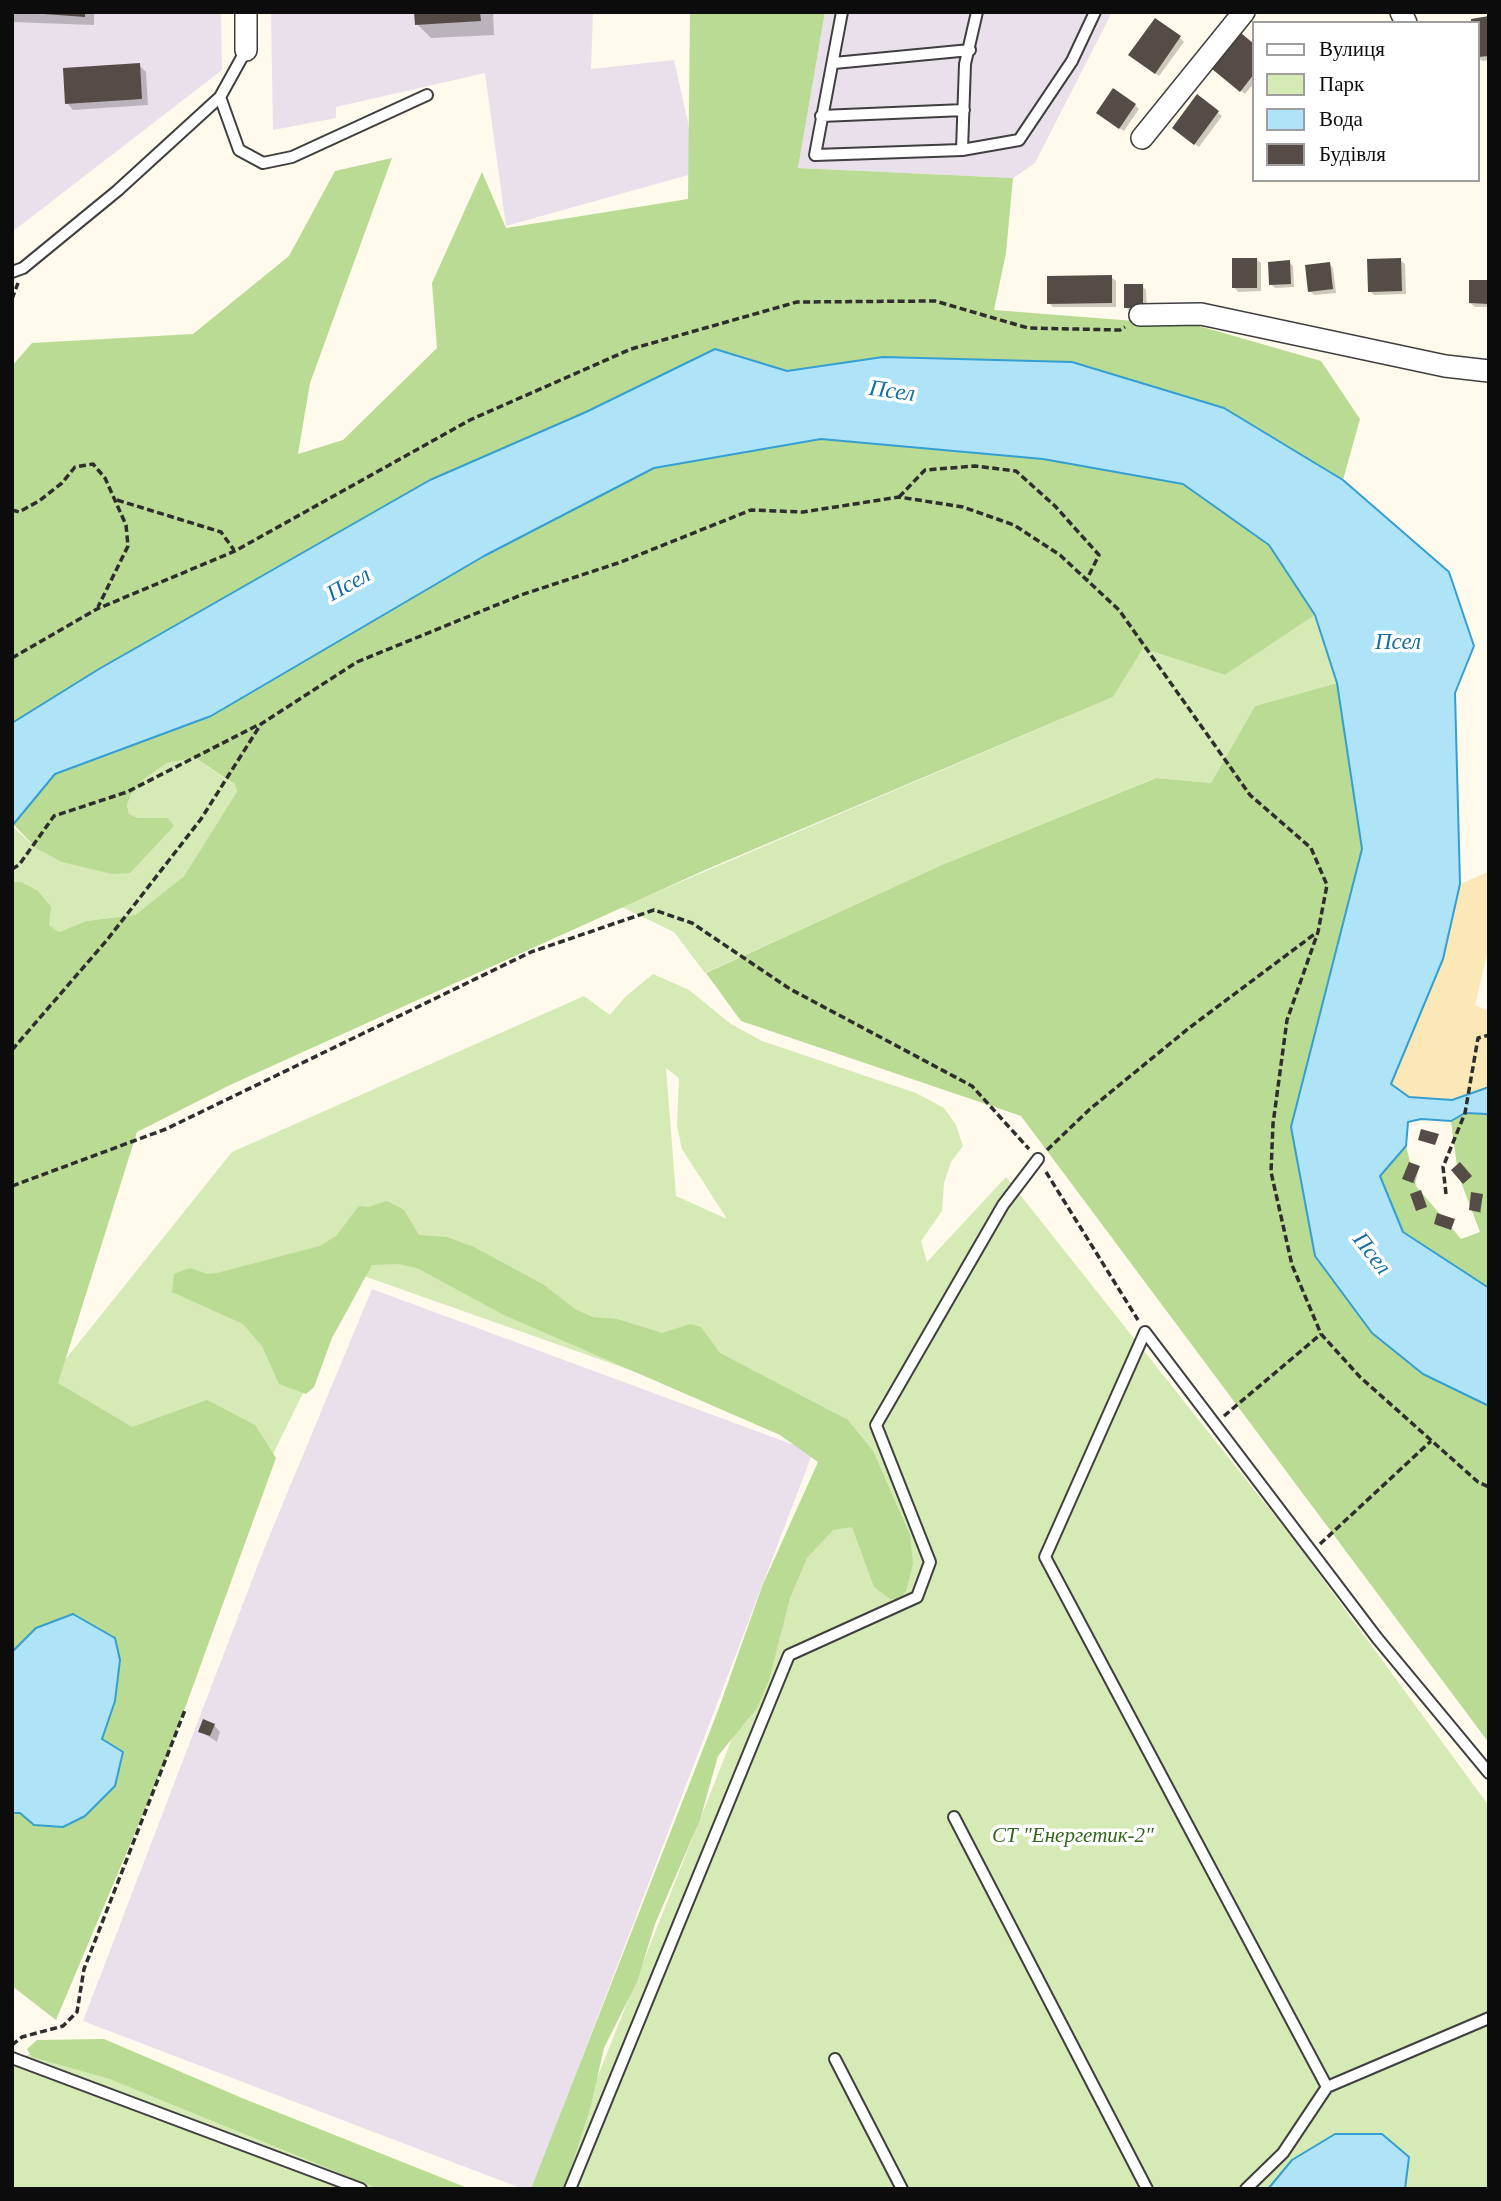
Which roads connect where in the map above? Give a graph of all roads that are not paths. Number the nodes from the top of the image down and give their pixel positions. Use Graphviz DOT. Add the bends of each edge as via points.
graph roads {
  1 [pos="246,12"];
  2 [pos="842,12"];
  3 [pos="977,12"];
  4 [pos="1095,12"];
  5 [pos="1244,12"];
  6 [pos="246,50"];
  7 [pos="970,50"];
  8 [pos="834,63"];
  9 [pos="427,95"];
  10 [pos="220,97"];
  11 [pos="964,110"];
  12 [pos="821,116"];
  13 [pos="1142,138"];
  14 [pos="962,150"];
  15 [pos="12,272"];
  16 [pos="1140,315"];
  17 [pos="1489,371"];
  18 [pos="1038,1158"];
  19 [pos="1489,1773"];
  20 [pos="954,1816"];
  21 [pos="1489,2018"];
  22 [pos="12,2058"];
  23 [pos="835,2059"];
  24 [pos="1327,2087"];
  25 [pos="361,2189"];
  26 [pos="570,2189"];
  27 [pos="902,2189"];
  28 [pos="1147,2189"];
  29 [pos="1246,2189"];
  1 -- 6 [label="street"];
  2 -- 8 [label="lane"];
  3 -- 7 [label="lane"];
  4 -- 14 [label="lane" via="1072,61 1019,139"];
  5 -- 13 [label="street"];
  6 -- 10 [label="lane"];
  7 -- 8 [label="lane"];
  7 -- 11 [label="lane" via="965,64"];
  8 -- 12 [label="lane"];
  9 -- 10 [label="lane" via="292,157 263,163 239,150"];
  10 -- 15 [label="lane" via="117,191 23,268"];
  11 -- 12 [label="lane"];
  11 -- 14 [label="lane"];
  12 -- 14 [label="lane" via="815,155"];
  16 -- 17 [label="street" via="1201,314 1445,366"];
  18 -- 26 [label="lane" via="1003,1205 876,1425 930,1562 918,1597 789,1655"];
  19 -- 24 [label="lane" via="1377,1638 1145,1332 1045,1556"];
  20 -- 28 [label="lane"];
  21 -- 24 [label="lane"];
  22 -- 25 [label="lane"];
  23 -- 27 [label="lane"];
  24 -- 29 [label="lane" via="1283,2153"];
}
